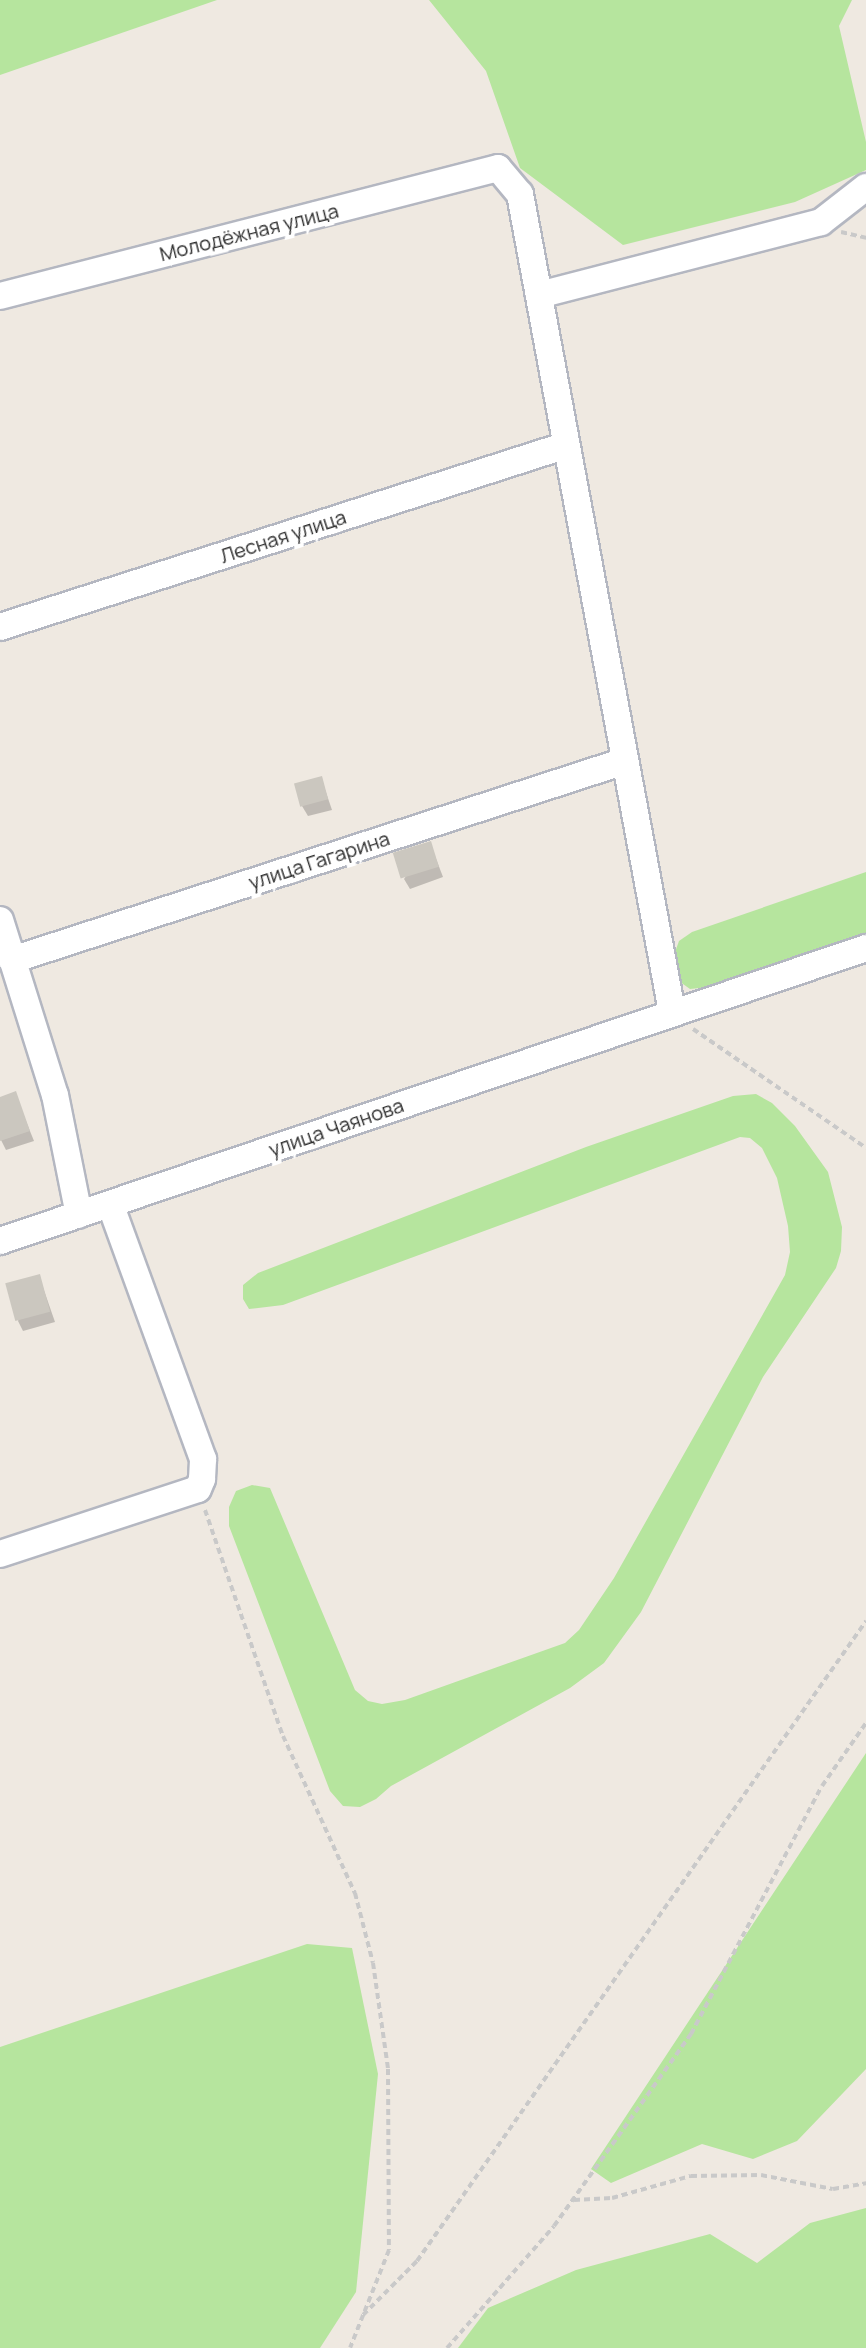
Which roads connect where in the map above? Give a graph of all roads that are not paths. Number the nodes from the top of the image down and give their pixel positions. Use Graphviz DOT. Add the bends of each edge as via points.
graph roads {
  1 [pos="866,187"];
  2 [pos="539,295"];
  3 [pos="0,296"];
  4 [pos="567,445"];
  5 [pos="0,627"];
  6 [pos="625,761"];
  7 [pos="0,920"];
  8 [pos="866,948"];
  9 [pos="12,960"];
  10 [pos="672,1012"];
  11 [pos="110,1204"];
  12 [pos="79,1215"];
  13 [pos="0,1241"];
  14 [pos="0,1554"];
  1 -- 2 [label="street" via="821,222"];
  2 -- 3 [label="street, Молодёжная улица" via="520,194 498,168"];
  2 -- 4 [label="street"];
  4 -- 5 [label="street, Лесная улица"];
  4 -- 6 [label="street"];
  6 -- 9 [label="street, улица Гагарина"];
  6 -- 10 [label="street"];
  7 -- 9 [label="street"];
  8 -- 10 [label="street, улица Чаянова"];
  9 -- 12 [label="street" via="55,1095"];
  10 -- 11 [label="street, улица Чаянова"];
  11 -- 12 [label="street, улица Чаянова"];
  11 -- 14 [label="street" via="203,1459 198,1489"];
  12 -- 13 [label="street, улица Чаянова"];
}
